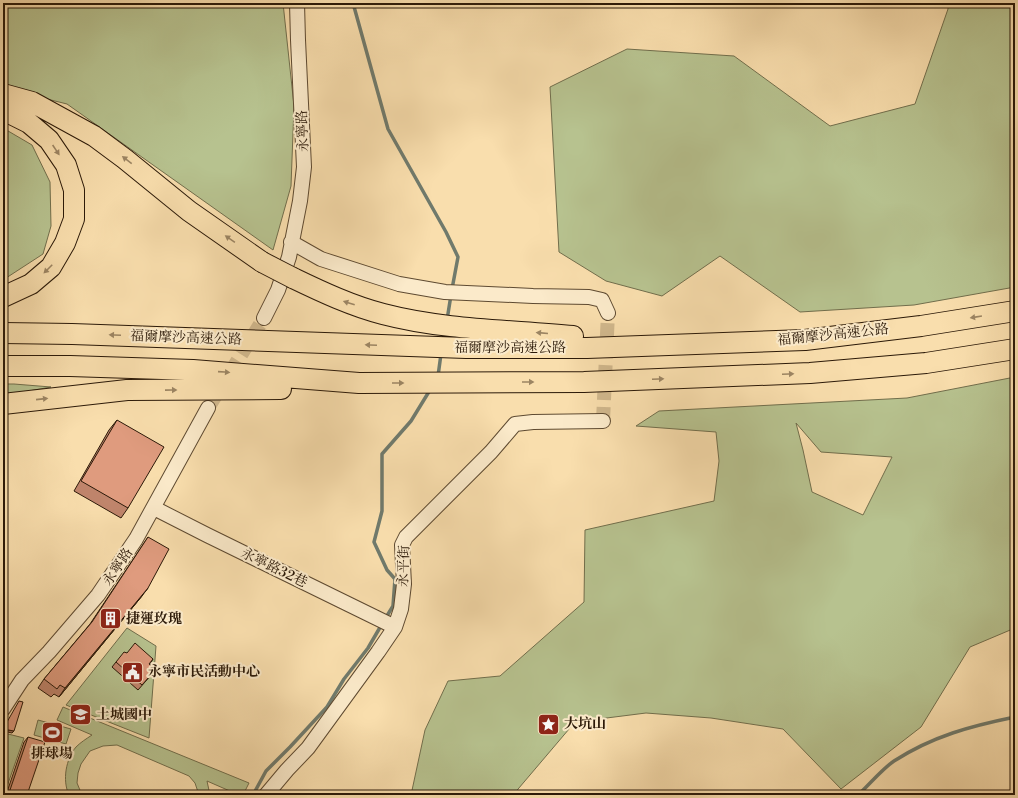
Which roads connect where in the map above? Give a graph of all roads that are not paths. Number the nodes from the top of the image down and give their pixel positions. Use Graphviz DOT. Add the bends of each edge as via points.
graph roads {
  1 [pos="297,3"];
  2 [pos="3,94"];
  3 [pos="3,110"];
  4 [pos="292,242"];
  5 [pos="3,297"];
  6 [pos="1015,311"];
  7 [pos="608,313"];
  8 [pos="264,318"];
  9 [pos="3,333"];
  10 [pos="804,340"];
  11 [pos="1015,349"];
  12 [pos="3,366"];
  13 [pos="359,383"];
  14 [pos="3,404"];
  15 [pos="208,408"];
  16 [pos="603,421"];
  17 [pos="154,508"];
  18 [pos="395,627"];
  19 [pos="3,709"];
  20 [pos="266,795"];
  1 -- 4 [label="street, 永寧路" via="304,167"];
  10 -- 2 [label="highway, one-way, bridge" via="588,338 446,325 383,314 336,298 262,262 189,211 94,136 32,102"];
  3 -- 5 [label="highway, one-way" via="29,123 49,140 66,165 74,190 74,218 65,243 51,267 31,284"];
  4 -- 7 [label="street" via="321,259 399,284 445,292 589,297 602,300"];
  4 -- 8 [label="street, 永寧路" via="278,290"];
  6 -- 10 [label="highway, 福爾摩沙高速公路, one-way" via="921,326"];
  10 -- 9 [label="highway, 福爾摩沙高速公路, one-way" via="587,348 442,347"];
  13 -- 11 [label="highway, one-way" via="584,382 810,373 926,363"];
  12 -- 13 [label="highway, one-way" via="193,370"];
  14 -- 13 [label="highway, one-way" via="127,390 306,388"];
  15 -- 17 [label="street, 永寧路"];
  16 -- 18 [label="street, 永平街" via="514,424 491,452 406,537 402,545 404,584 401,609"];
  17 -- 18 [label="street, 永寧路32巷"];
  17 -- 19 [label="street, 永寧路" via="98,596 22,680"];
  18 -- 20 [label="street, 永平街" via="308,748"];
}
